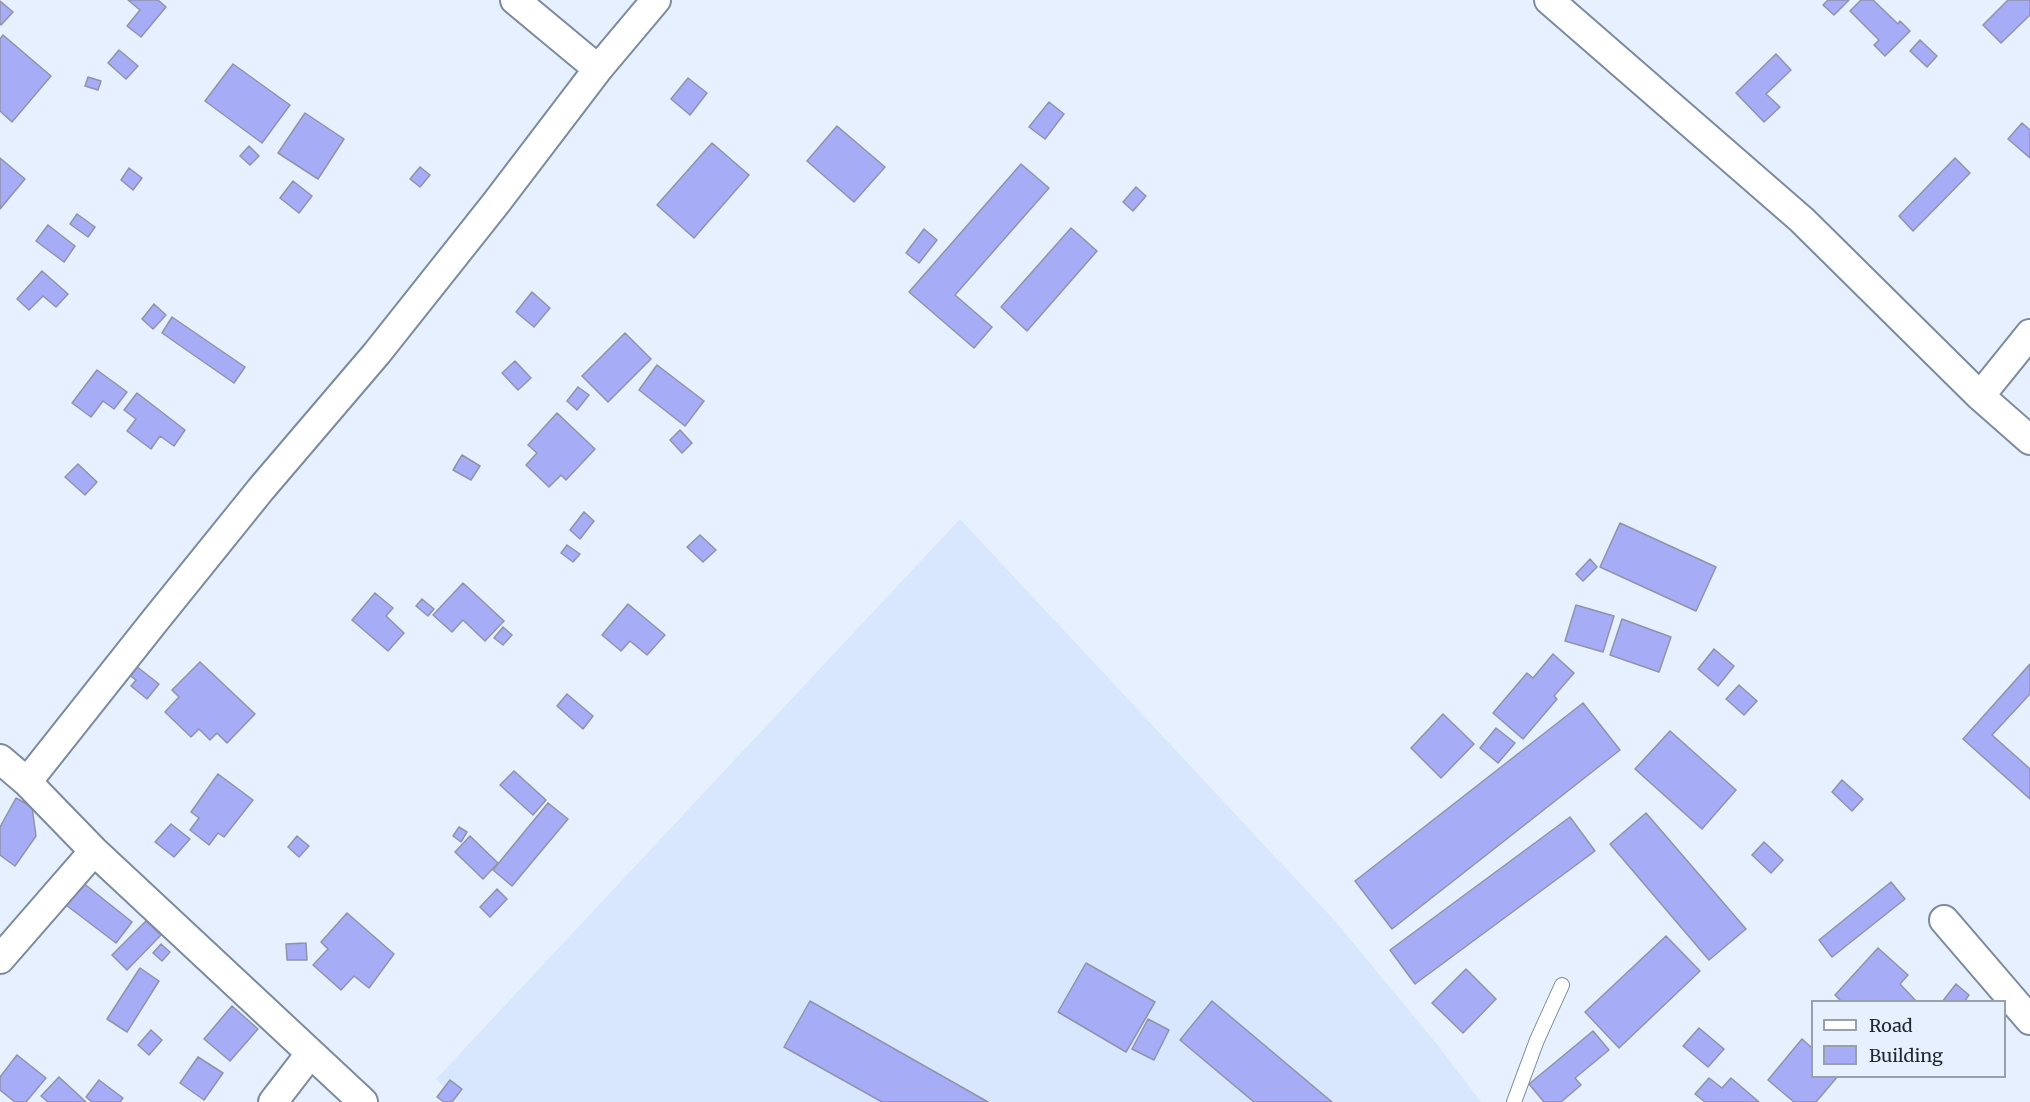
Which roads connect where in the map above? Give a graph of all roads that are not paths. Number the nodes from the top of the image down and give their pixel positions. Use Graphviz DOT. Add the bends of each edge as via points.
graph roads {
  1 [pos="515,0"];
  2 [pos="656,0"];
  3 [pos="1549,0"];
  4 [pos="598,69"];
  5 [pos="2030,334"];
  6 [pos="1980,396"];
  7 [pos="2030,440"];
  8 [pos="0,759"];
  9 [pos="27,782"];
  10 [pos="94,851"];
  11 [pos="1944,920"];
  12 [pos="0,959"];
  13 [pos="1562,985"];
  14 [pos="2030,1020"];
  15 [pos="310,1054"];
  16 [pos="273,1102"];
  17 [pos="363,1102"];
  18 [pos="1514,1102"];
  1 -- 4 [label="street"];
  2 -- 4 [label="street"];
  3 -- 6 [label="street" via="1802,220"];
  4 -- 9 [label="street" via="376,353 225,533"];
  5 -- 6 [label="street"];
  6 -- 7 [label="street"];
  8 -- 9 [label="street"];
  9 -- 10 [label="street"];
  10 -- 12 [label="street"];
  10 -- 15 [label="street"];
  11 -- 14 [label="street"];
  13 -- 18 [label="lane"];
  15 -- 16 [label="street"];
  15 -- 17 [label="street"];
}
